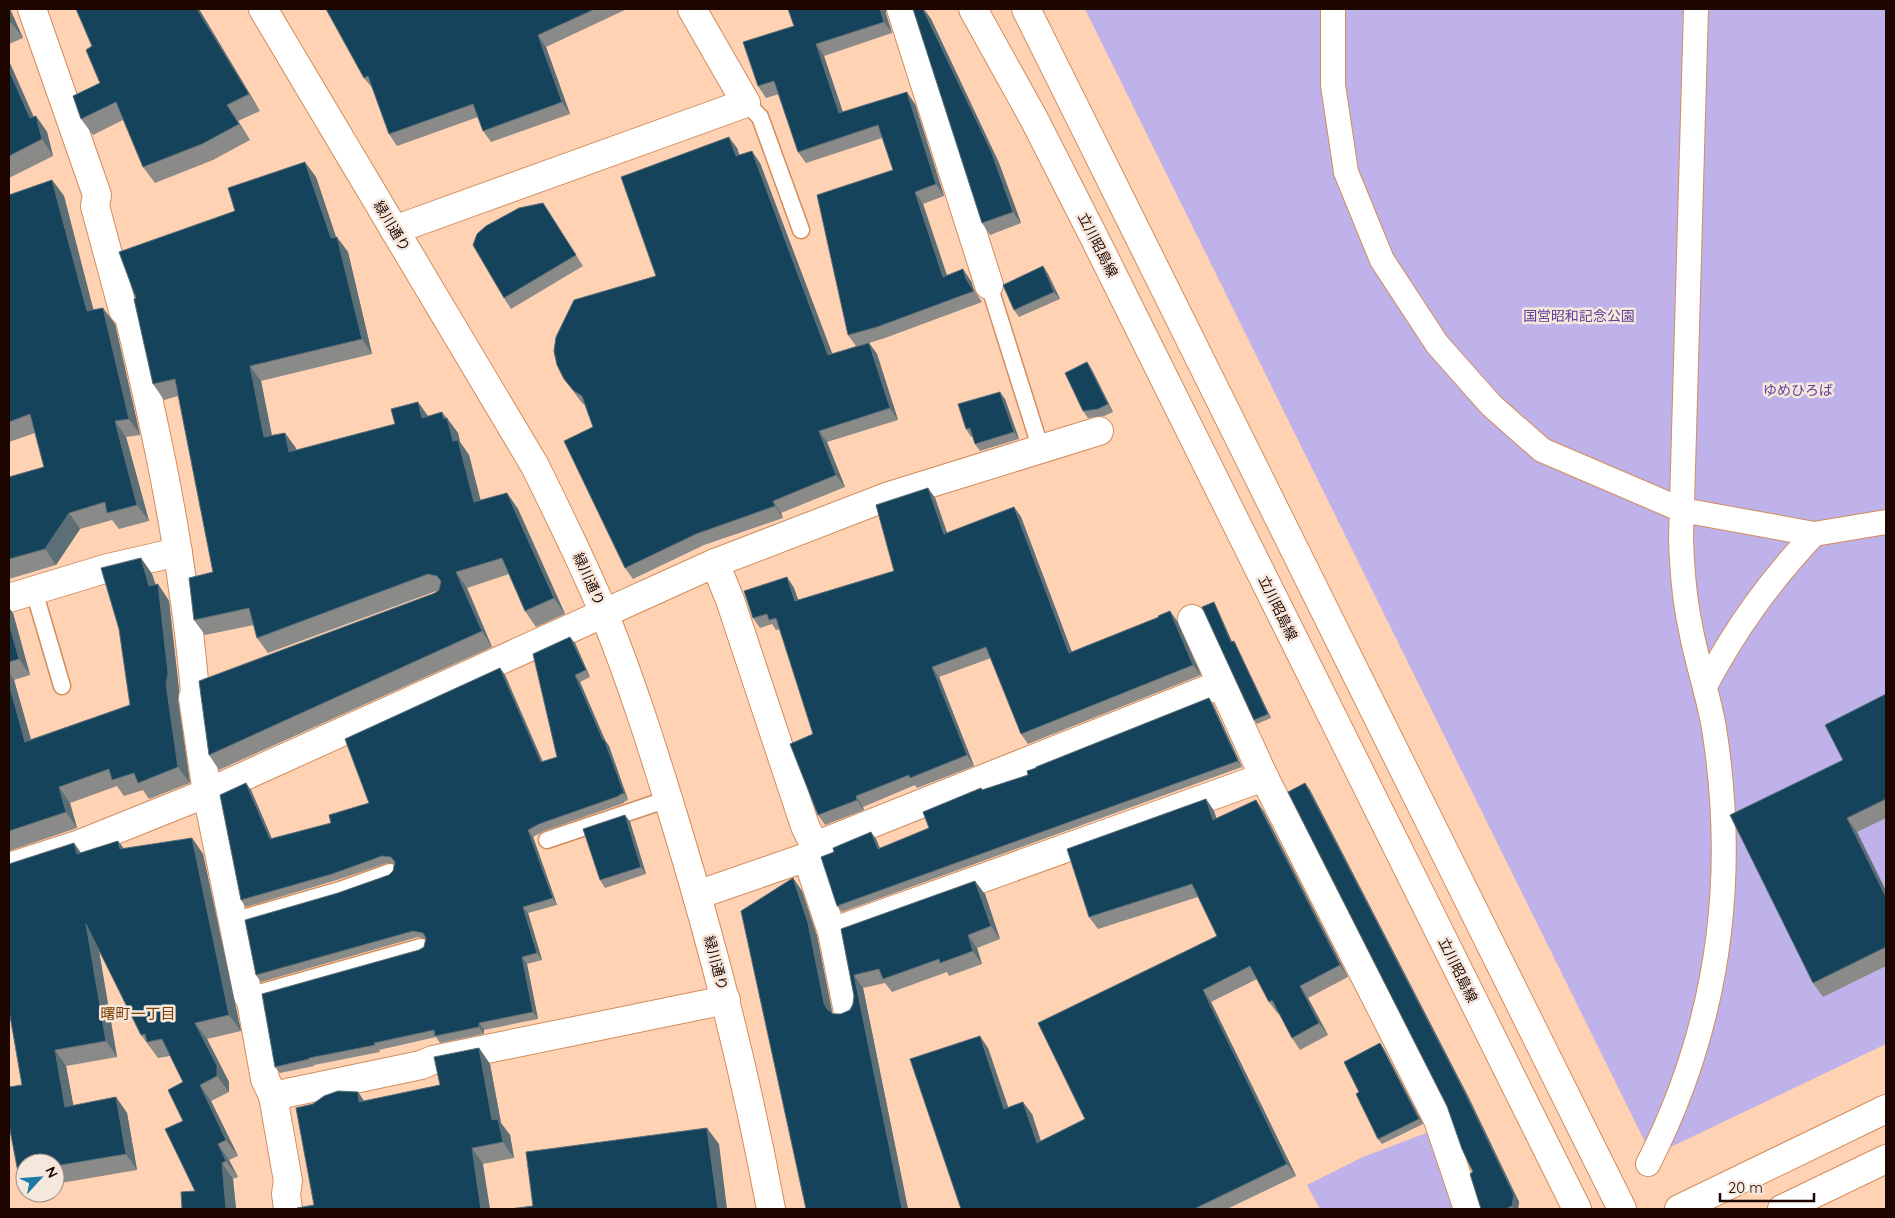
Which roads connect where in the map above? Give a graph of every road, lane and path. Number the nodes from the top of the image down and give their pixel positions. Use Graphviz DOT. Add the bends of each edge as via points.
graph roads {
  1 [pos="32,9"];
  2 [pos="263,9"];
  3 [pos="692,9"];
  4 [pos="901,9"];
  5 [pos="973,9"];
  6 [pos="1026,9"];
  7 [pos="1333,9"];
  8 [pos="1696,9"];
  9 [pos="746,104"];
  10 [pos="394,230"];
  11 [pos="801,230"];
  12 [pos="989,286"];
  13 [pos="1099,431"];
  14 [pos="1039,449"];
  15 [pos="1682,510"];
  16 [pos="1886,522"];
  17 [pos="1814,534"];
  18 [pos="178,552"];
  19 [pos="715,563"];
  20 [pos="21,594"];
  21 [pos="604,615"];
  22 [pos="1192,619"];
  23 [pos="1221,684"];
  24 [pos="62,686"];
  25 [pos="1705,686"];
  26 [pos="1264,777"];
  27 [pos="207,793"];
  28 [pos="668,799"];
  29 [pos="547,840"];
  30 [pos="811,852"];
  31 [pos="9,867"];
  32 [pos="390,872"];
  33 [pos="698,896"];
  34 [pos="233,921"];
  35 [pos="832,932"];
  36 [pos="421,947"];
  37 [pos="248,996"];
  38 [pos="726,1000"];
  39 [pos="848,1012"];
  40 [pos="273,1096"];
  41 [pos="1886,1109"];
  42 [pos="1886,1159"];
  43 [pos="1648,1164"];
  44 [pos="288,1209"];
  45 [pos="771,1209"];
  46 [pos="1468,1209"];
  47 [pos="1577,1209"];
  48 [pos="1622,1209"];
  49 [pos="1679,1209"];
  50 [pos="1782,1209"];
  1 -- 18 [label="street" via="96,195 95,206 143,377"];
  2 -- 10 [label="street, 緑川通り"];
  3 -- 9 [label="street"];
  4 -- 12 [label="street"];
  5 -- 47 [label="street, 立川昭島線" via="1095,239"];
  6 -- 48 [label="street"];
  7 -- 15 [label="street" via="1333,85 1346,172 1382,260 1437,344 1491,405 1542,450"];
  8 -- 15 [label="street"];
  9 -- 10 [label="street"];
  9 -- 11 [label="lane" via="760,117"];
  10 -- 21 [label="street, 緑川通り" via="535,466"];
  12 -- 14 [label="lane"];
  13 -- 14 [label="street"];
  14 -- 19 [label="street" via="889,496"];
  15 -- 17 [label="street"];
  15 -- 25 [label="street" via="1685,598"];
  16 -- 17 [label="street"];
  17 -- 25 [label="street" via="1753,605"];
  18 -- 20 [label="street" via="108,568"];
  18 -- 27 [label="street" via="204,687 193,698"];
  19 -- 21 [label="street"];
  19 -- 30 [label="street" via="730,600"];
  20 -- 24 [label="lane"];
  21 -- 27 [label="street"];
  21 -- 28 [label="street, 緑川通り" via="631,684"];
  22 -- 23 [label="street"];
  23 -- 26 [label="street"];
  23 -- 30 [label="street"];
  25 -- 43 [label="street" via="1723,805 1724,886 1720,926 1708,998 1696,1044 1669,1120"];
  26 -- 35 [label="street"];
  26 -- 46 [label="street" via="1438,1120"];
  27 -- 31 [label="street" via="80,844"];
  27 -- 34 [label="street"];
  28 -- 29 [label="lane"];
  28 -- 33 [label="street, 緑川通り"];
  30 -- 33 [label="street"];
  30 -- 35 [label="street"];
  32 -- 34 [label="lane"];
  33 -- 38 [label="street, 緑川通り"];
  34 -- 37 [label="street"];
  35 -- 39 [label="street"];
  36 -- 37 [label="lane"];
  37 -- 40 [label="street" via="265,1079"];
  38 -- 40 [label="street"];
  38 -- 45 [label="street, 緑川通り"];
  40 -- 44 [label="street" via="288,1181"];
  41 -- 49 [label="street"];
  42 -- 50 [label="street"];
}
